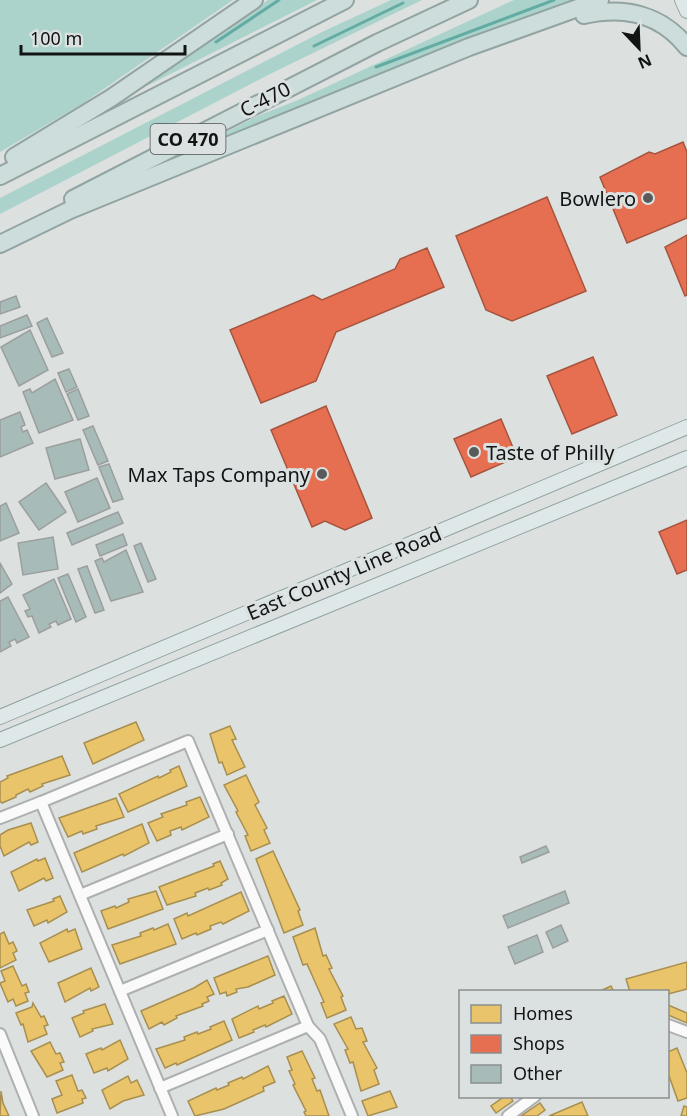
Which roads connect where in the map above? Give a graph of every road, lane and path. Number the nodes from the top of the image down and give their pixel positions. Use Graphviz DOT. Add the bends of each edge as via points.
graph roads {
  1 [pos="254,0"];
  2 [pos="345,0"];
  3 [pos="469,0"];
  4 [pos="600,0"];
  5 [pos="682,0"];
  6 [pos="687,11"];
  7 [pos="563,12"];
  8 [pos="687,47"];
  9 [pos="0,164"];
  10 [pos="0,176"];
  11 [pos="0,236"];
  12 [pos="0,244"];
  13 [pos="687,427"];
  14 [pos="687,458"];
  15 [pos="0,717"];
  16 [pos="0,740"];
  17 [pos="41,802"];
  18 [pos="0,818"];
  19 [pos="228,834"];
  20 [pos="80,895"];
  21 [pos="268,930"];
  22 [pos="120,991"];
  23 [pos="669,1025"];
  24 [pos="308,1026"];
  25 [pos="687,1032"];
  26 [pos="0,1034"];
  27 [pos="160,1088"];
  28 [pos="532,1098"];
  29 [pos="33,1116"];
  30 [pos="172,1116"];
  31 [pos="352,1116"];
  32 [pos="508,1116"];
  1 -- 9 [label="highway" via="87,113"];
  2 -- 10 [label="highway, CO 470"];
  3 -- 11 [label="highway, C-470 / CO 470"];
  4 -- 7 [label="highway"];
  5 -- 6 [label="main road"];
  7 -- 8 [label="highway" via="579,16 616,10 640,14 666,26"];
  7 -- 12 [label="highway" via="105,196"];
  13 -- 15 [label="main road, East County Line Road"];
  14 -- 16 [label="main road, East County Line Road"];
  17 -- 18 [label="street"];
  17 -- 19 [label="street" via="189,741"];
  17 -- 20 [label="street"];
  19 -- 20 [label="street"];
  19 -- 21 [label="street"];
  20 -- 22 [label="street"];
  21 -- 22 [label="street"];
  21 -- 24 [label="street"];
  22 -- 27 [label="street"];
  23 -- 25 [label="street"];
  24 -- 27 [label="street"];
  24 -- 31 [label="street" via="320,1040"];
  26 -- 29 [label="street"];
  27 -- 30 [label="street"];
  28 -- 32 [label="street"];
}
